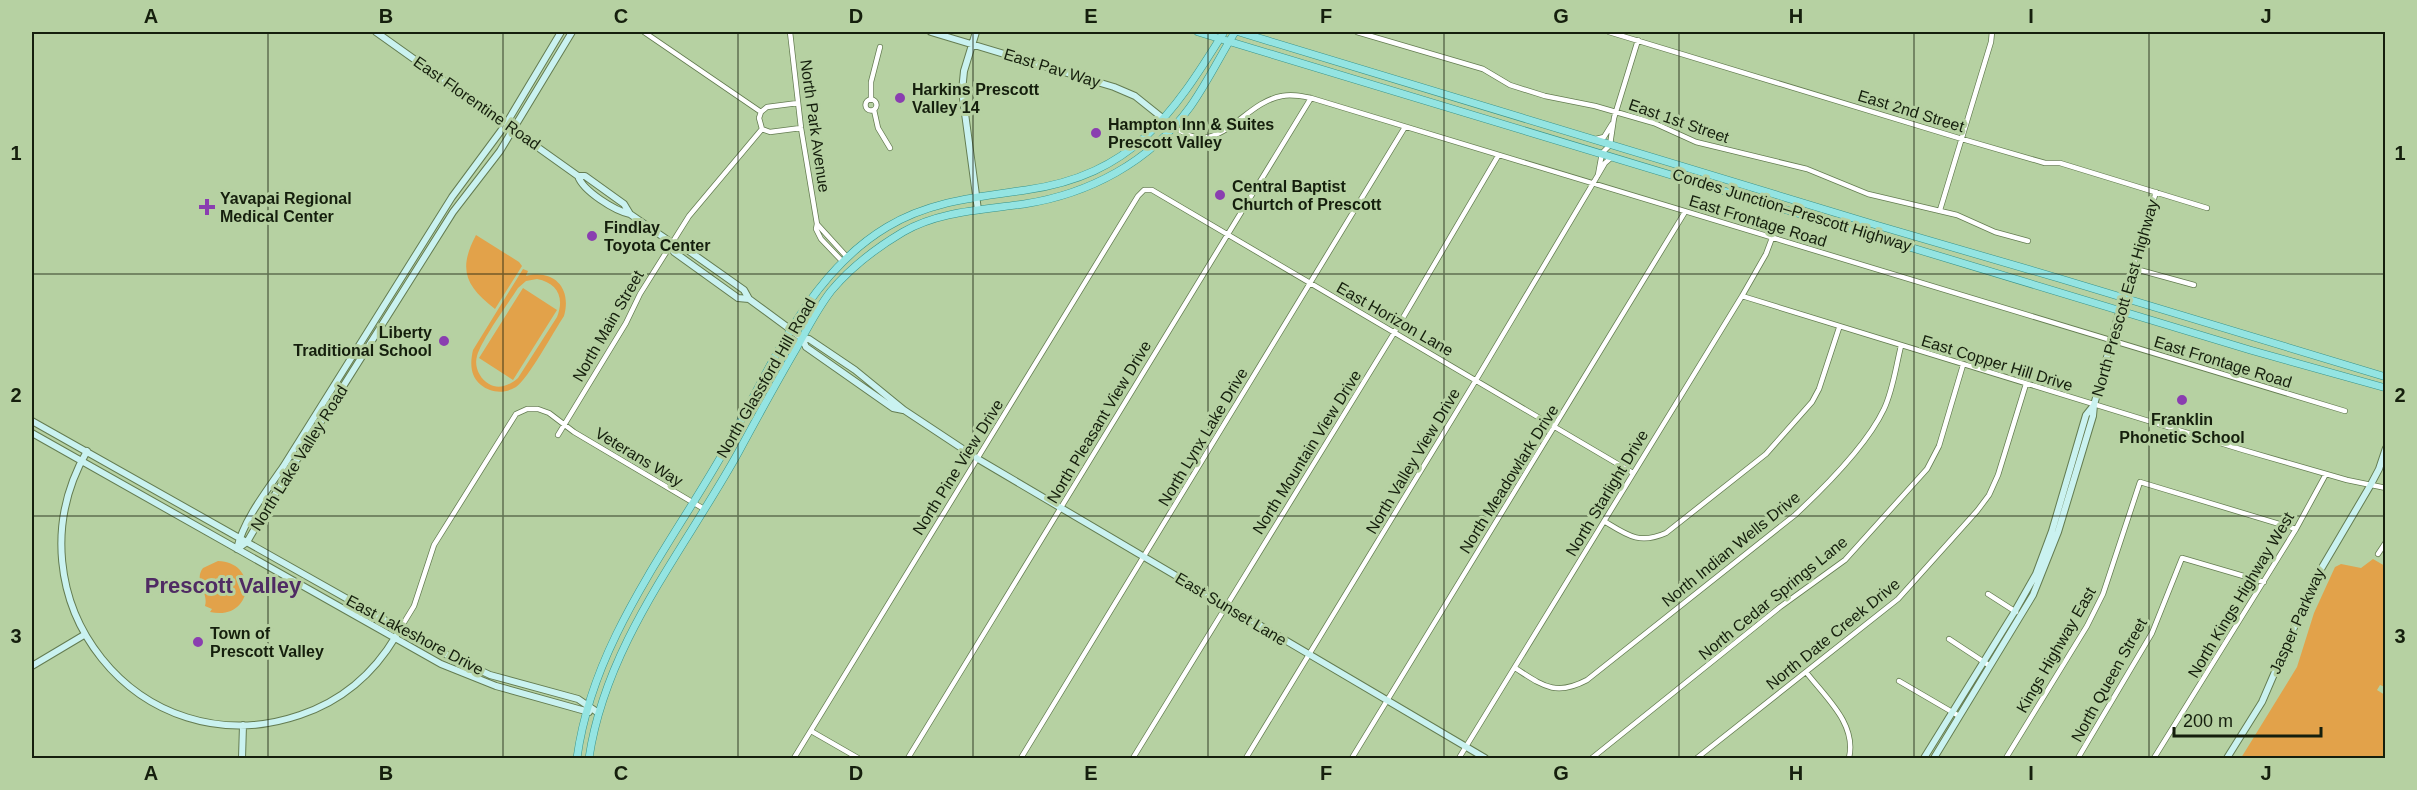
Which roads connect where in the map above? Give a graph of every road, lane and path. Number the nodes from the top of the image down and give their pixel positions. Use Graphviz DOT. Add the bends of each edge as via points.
graph roads {
  1 [pos="376,32"];
  2 [pos="561,32"];
  3 [pos="572,32"];
  4 [pos="644,32"];
  5 [pos="790,32"];
  6 [pos="932,32"];
  7 [pos="975,32"];
  8 [pos="1198,32"];
  9 [pos="1237,32"];
  10 [pos="1357,32"];
  11 [pos="1609,32"];
  12 [pos="1992,32"];
  13 [pos="1371,34"];
  14 [pos="1222,35"];
  15 [pos="1638,40"];
  16 [pos="1229,41"];
  17 [pos="972,44"];
  18 [pos="880,47"];
  19 [pos="1185,94"];
  20 [pos="1311,98"];
  21 [pos="798,104"];
  22 [pos="761,112"];
  23 [pos="1615,116"];
  24 [pos="1165,120"];
  25 [pos="506,124"];
  26 [pos="1173,126"];
  27 [pos="1405,127"];
  28 [pos="801,128"];
  29 [pos="514,129"];
  30 [pos="762,129"];
  31 [pos="1592,139"];
  32 [pos="1962,139"];
  33 [pos="1610,145"];
  34 [pos="890,148"];
  35 [pos="1602,153"];
  36 [pos="1142,155"];
  37 [pos="1498,156"];
  38 [pos="1614,156"];
  39 [pos="1598,175"];
  40 [pos="1593,185"];
  41 [pos="1143,190"];
  42 [pos="2156,192"];
  43 [pos="976,197"];
  44 [pos="2207,208"];
  45 [pos="978,210"];
  46 [pos="1941,210"];
  47 [pos="1685,212"];
  48 [pos="1227,235"];
  49 [pos="1772,238"];
  50 [pos="2028,241"];
  51 [pos="672,243"];
  52 [pos="845,259"];
  53 [pos="2132,268"];
  54 [pos="1311,283"];
  55 [pos="2194,285"];
  56 [pos="1742,296"];
  57 [pos="2123,298"];
  58 [pos="749,299"];
  59 [pos="2119,310"];
  60 [pos="1839,327"];
  61 [pos="792,331"];
  62 [pos="1394,333"];
  63 [pos="802,338"];
  64 [pos="2111,341"];
  65 [pos="1901,346"];
  66 [pos="1963,365"];
  67 [pos="2385,377"];
  68 [pos="1476,380"];
  69 [pos="2026,384"];
  70 [pos="2385,388"];
  71 [pos="2094,405"];
  72 [pos="2345,411"];
  73 [pos="32,421"];
  74 [pos="565,423"];
  75 [pos="1556,426"];
  76 [pos="32,433"];
  77 [pos="558,435"];
  78 [pos="2385,448"];
  79 [pos="87,451"];
  80 [pos="978,459"];
  81 [pos="82,460"];
  82 [pos="1633,473"];
  83 [pos="2326,474"];
  84 [pos="2370,486"];
  85 [pos="2385,488"];
  86 [pos="693,503"];
  87 [pos="1060,508"];
  88 [pos="704,509"];
  89 [pos="1604,521"];
  90 [pos="2296,529"];
  91 [pos="239,538"];
  92 [pos="247,542"];
  93 [pos="2385,542"];
  94 [pos="237,549"];
  95 [pos="2378,554"];
  96 [pos="1143,557"];
  97 [pos="2264,582"];
  98 [pos="1988,594"];
  99 [pos="1226,606"];
  100 [pos="2018,613"];
  101 [pos="400,629"];
  102 [pos="84,635"];
  103 [pos="395,638"];
  104 [pos="1949,639"];
  105 [pos="1309,655"];
  106 [pos="1986,664"];
  107 [pos="32,666"];
  108 [pos="1515,668"];
  109 [pos="1806,672"];
  110 [pos="490,675"];
  111 [pos="1899,681"];
  112 [pos="488,683"];
  113 [pos="1387,700"];
  114 [pos="586,709"];
  115 [pos="597,712"];
  116 [pos="1952,712"];
  117 [pos="1959,716"];
  118 [pos="243,725"];
  119 [pos="811,731"];
  120 [pos="1467,747"];
  121 [pos="242,759"];
  122 [pos="577,759"];
  123 [pos="589,759"];
  124 [pos="794,759"];
  125 [pos="858,759"];
  126 [pos="908,759"];
  127 [pos="1021,759"];
  128 [pos="1133,759"];
  129 [pos="1246,759"];
  130 [pos="1352,759"];
  131 [pos="1459,759"];
  132 [pos="1485,759"];
  133 [pos="1592,759"];
  134 [pos="1697,759"];
  135 [pos="1850,759"];
  136 [pos="1924,759"];
  137 [pos="1934,759"];
  138 [pos="2006,759"];
  139 [pos="2078,759"];
  140 [pos="2154,759"];
  141 [pos="2227,759"];
  1 -- 25 [label="street, East Florentine Road"];
  2 -- 25 [label="street, North Lake Valley Road"];
  3 -- 29 [label="street, North Lake Valley Road"];
  4 -- 22 [label="street"];
  5 -- 21 [label="street, North Park Avenue"];
  6 -- 17 [label="street, East Pav Way"];
  7 -- 17 [label="street"];
  8 -- 14 [label="main road, Cordes Junction–Prescott Highway"];
  9 -- 16 [label="main road, North Glassford Hill Road"];
  9 -- 31 [label="main road, Cordes Junction–Prescott Highway"];
  10 -- 13 [label="street, East 1st Street"];
  11 -- 15 [label="street, East 2nd Street"];
  12 -- 32 [label="street"];
  13 -- 23 [label="street, East 1st Street" via="1483,69 1510,85"];
  14 -- 16 [label="main road, Cordes Junction–Prescott Highway"];
  14 -- 19 [label="main road"];
  15 -- 23 [label="street"];
  15 -- 32 [label="street, East 2nd Street"];
  16 -- 26 [label="main road, North Glassford Hill Road" via="1189,108"];
  16 -- 35 [label="main road, Cordes Junction–Prescott Highway"];
  17 -- 24 [label="street, East Pav Way" via="1114,87 1135,96"];
  17 -- 43 [label="street" via="962,91"];
  18 -- 34 [label="street" via="871,82 871,100 876,104 878,128"];
  19 -- 24 [label="main road"];
  19 -- 26 [label="main road" via="1173,117"];
  20 -- 26 [label="street, East Frontage Road" via="1294,95 1269,100 1214,136 1192,137"];
  20 -- 27 [label="street, East Frontage Road"];
  20 -- 48 [label="street, North Pleasant View Drive"];
  21 -- 22 [label="street" via="767,107"];
  21 -- 28 [label="street, North Park Avenue"];
  22 -- 30 [label="street"];
  23 -- 31 [label="street" via="1604,137"];
  23 -- 33 [label="street"];
  23 -- 46 [label="street, East 1st Street" via="1654,123 1696,142 1807,169 1868,194"];
  24 -- 36 [label="main road" via="1161,132"];
  24 -- 43 [label="main road, North Glassford Hill Road" via="1110,164 1085,176 1048,187"];
  25 -- 29 [label="street, East Florentine Road"];
  25 -- 91 [label="street, North Lake Valley Road" via="452,197 261,497"];
  26 -- 36 [label="main road, North Glassford Hill Road"];
  27 -- 37 [label="street, East Frontage Road"];
  27 -- 54 [label="street, North Lynx Lake Drive"];
  28 -- 30 [label="street" via="770,132"];
  28 -- 52 [label="street, North Park Avenue" via="818,224"];
  29 -- 51 [label="street, East Florentine Road" via="578,176 580,184"];
  29 -- 92 [label="street, North Lake Valley Road" via="453,212"];
  30 -- 51 [label="street, North Main Street" via="689,216"];
  31 -- 33 [label="main road, Cordes Junction–Prescott Highway"];
  32 -- 42 [label="street, East 2nd Street"];
  32 -- 46 [label="street"];
  33 -- 35 [label="street"];
  33 -- 57 [label="main road, Cordes Junction–Prescott Highway"];
  35 -- 38 [label="main road, Cordes Junction–Prescott Highway"];
  35 -- 39 [label="street, North Valley View Drive"];
  36 -- 45 [label="main road, North Glassford Hill Road" via="1120,172 1073,193"];
  37 -- 40 [label="street, East Frontage Road"];
  37 -- 62 [label="street, North Mountain View Drive"];
  38 -- 39 [label="street, North Valley View Drive"];
  38 -- 59 [label="main road, Cordes Junction–Prescott Highway"];
  39 -- 40 [label="street, North Valley View Drive"];
  40 -- 47 [label="street, East Frontage Road"];
  40 -- 68 [label="street, North Valley View Drive"];
  41 -- 48 [label="street, East Horizon Lane" via="1152,190"];
  41 -- 80 [label="street, North Pine View Drive"];
  42 -- 44 [label="street, East 2nd Street"];
  42 -- 53 [label="street, North Prescott East Highway"];
  43 -- 45 [label="street"];
  43 -- 52 [label="main road, North Glassford Hill Road" via="910,215 872,236"];
  45 -- 63 [label="main road, North Glassford Hill Road" via="922,223 869,255 830,293"];
  46 -- 50 [label="street, East 1st Street"];
  47 -- 49 [label="street, East Frontage Road"];
  47 -- 75 [label="street, North Meadowlark Drive"];
  48 -- 54 [label="street, East Horizon Lane"];
  48 -- 87 [label="street, North Pleasant View Drive"];
  49 -- 56 [label="street, North Starlight Drive"];
  49 -- 64 [label="street, East Frontage Road"];
  51 -- 58 [label="street, East Florentine Road" via="744,290"];
  51 -- 58 [label="street, East Florentine Road" via="684,259 738,298"];
  51 -- 74 [label="street, North Main Street"];
  52 -- 61 [label="main road, North Glassford Hill Road" via="815,293"];
  53 -- 55 [label="street"];
  53 -- 57 [label="street, North Prescott East Highway"];
  54 -- 62 [label="street, East Horizon Lane"];
  54 -- 96 [label="street, North Lynx Lake Drive"];
  56 -- 60 [label="street, East Copper Hill Drive"];
  56 -- 82 [label="street, North Starlight Drive"];
  57 -- 59 [label="street, North Prescott East Highway"];
  57 -- 67 [label="main road, Cordes Junction–Prescott Highway"];
  58 -- 61 [label="street, East Florentine Road"];
  59 -- 64 [label="street, North Prescott East Highway"];
  59 -- 70 [label="main road, Cordes Junction–Prescott Highway"];
  60 -- 65 [label="street, East Copper Hill Drive"];
  60 -- 89 [label="street" via="1812,402 1752,466 1655,538 1632,538"];
  61 -- 63 [label="street, East Florentine Road"];
  61 -- 86 [label="main road, North Glassford Hill Road"];
  62 -- 68 [label="street, East Horizon Lane"];
  62 -- 99 [label="street, North Mountain View Drive"];
  63 -- 80 [label="street, East Florentine Road" via="806,347 840,372"];
  63 -- 88 [label="main road, North Glassford Hill Road"];
  64 -- 71 [label="street, North Prescott East Highway"];
  64 -- 72 [label="street, East Frontage Road"];
  65 -- 66 [label="street, East Copper Hill Drive"];
  65 -- 108 [label="street, North Indian Wells Drive" via="1885,406 1873,430 1795,514 1587,680 1563,690 1551,689"];
  66 -- 69 [label="street, East Copper Hill Drive"];
  66 -- 133 [label="street, North Cedar Springs Lane" via="1939,446 1927,469 1845,560 1780,607"];
  68 -- 75 [label="street, East Horizon Lane"];
  68 -- 105 [label="street, North Valley View Drive"];
  69 -- 71 [label="street, East Copper Hill Drive"];
  69 -- 109 [label="street, North Date Creek Drive" via="1998,475 1977,511 1898,599"];
  71 -- 83 [label="street, East Copper Hill Drive"];
  71 -- 100 [label="street, North Prescott East Highway" via="2048,561"];
  73 -- 79 [label="street, East Lakeshore Drive"];
  74 -- 77 [label="street, North Main Street"];
  74 -- 86 [label="street, Veterans Way"];
  74 -- 101 [label="street" via="538,409 516,414 428,556 414,606"];
  75 -- 82 [label="street, East Horizon Lane"];
  75 -- 113 [label="street, North Meadowlark Drive"];
  76 -- 81 [label="street, East Lakeshore Drive"];
  78 -- 84 [label="street, Jasper Parkway"];
  79 -- 81 [label="street"];
  79 -- 91 [label="street, East Lakeshore Drive"];
  80 -- 87 [label="street, East Sunset Lane"];
  80 -- 119 [label="street, North Pine View Drive"];
  81 -- 94 [label="street, East Lakeshore Drive"];
  81 -- 102 [label="street" via="68,494 61,542 66,588"];
  82 -- 89 [label="street, North Starlight Drive"];
  83 -- 84 [label="street, East Copper Hill Drive"];
  83 -- 90 [label="street, North Kings Highway West"];
  84 -- 85 [label="street, East Copper Hill Drive"];
  84 -- 141 [label="street, Jasper Parkway" via="2325,559 2262,702"];
  86 -- 88 [label="street, Veterans Way"];
  86 -- 114 [label="main road, North Glassford Hill Road" via="619,627"];
  87 -- 96 [label="street, East Sunset Lane"];
  87 -- 126 [label="street, North Pleasant View Drive"];
  88 -- 115 [label="main road, North Glassford Hill Road" via="620,653"];
  89 -- 108 [label="street, North Starlight Drive"];
  90 -- 97 [label="street, North Kings Highway West"];
  90 -- 138 [label="street, Kings Highway East" via="2140,482 2103,594"];
  91 -- 92 [label="street, East Lakeshore Drive"];
  91 -- 94 [label="street, North Lake Valley Road"];
  92 -- 94 [label="street, North Lake Valley Road"];
  92 -- 101 [label="street, East Lakeshore Drive"];
  93 -- 95 [label="street"];
  94 -- 103 [label="street, East Lakeshore Drive"];
  96 -- 99 [label="street, East Sunset Lane"];
  96 -- 127 [label="street, North Lynx Lake Drive"];
  97 -- 139 [label="street, North Queen Street" via="2182,558 2152,633"];
  97 -- 140 [label="street, North Kings Highway West"];
  98 -- 100 [label="street"];
  99 -- 105 [label="street, East Sunset Lane"];
  99 -- 128 [label="street, North Mountain View Drive"];
  100 -- 106 [label="street, North Prescott East Highway"];
  101 -- 103 [label="street"];
  101 -- 110 [label="street, East Lakeshore Drive"];
  102 -- 107 [label="street"];
  102 -- 118 [label="street" via="114,673 152,701 195,718"];
  103 -- 112 [label="street, East Lakeshore Drive" via="441,664"];
  103 -- 118 [label="street" via="364,678 326,704 292,718"];
  104 -- 106 [label="street"];
  105 -- 113 [label="street, East Sunset Lane"];
  105 -- 129 [label="street, North Valley View Drive"];
  106 -- 116 [label="street, North Prescott East Highway"];
  106 -- 117 [label="street, North Prescott East Highway"];
  108 -- 120 [label="street, North Starlight Drive"];
  109 -- 134 [label="street, North Date Creek Drive"];
  109 -- 135 [label="street" via="1847,724 1852,745"];
  110 -- 112 [label="street"];
  110 -- 114 [label="street, East Lakeshore Drive" via="578,699"];
  111 -- 116 [label="street"];
  112 -- 114 [label="street, East Lakeshore Drive"];
  113 -- 120 [label="street, East Sunset Lane"];
  113 -- 130 [label="street, North Meadowlark Drive"];
  114 -- 115 [label="street, East Lakeshore Drive"];
  114 -- 122 [label="main road, North Glassford Hill Road"];
  115 -- 123 [label="main road, North Glassford Hill Road"];
  116 -- 117 [label="street"];
  116 -- 136 [label="street, North Prescott East Highway"];
  117 -- 137 [label="street, North Prescott East Highway"];
  118 -- 121 [label="street"];
  119 -- 124 [label="street, North Pine View Drive"];
  119 -- 125 [label="street"];
  120 -- 131 [label="street, North Starlight Drive"];
  120 -- 132 [label="street, East Sunset Lane"];
}
